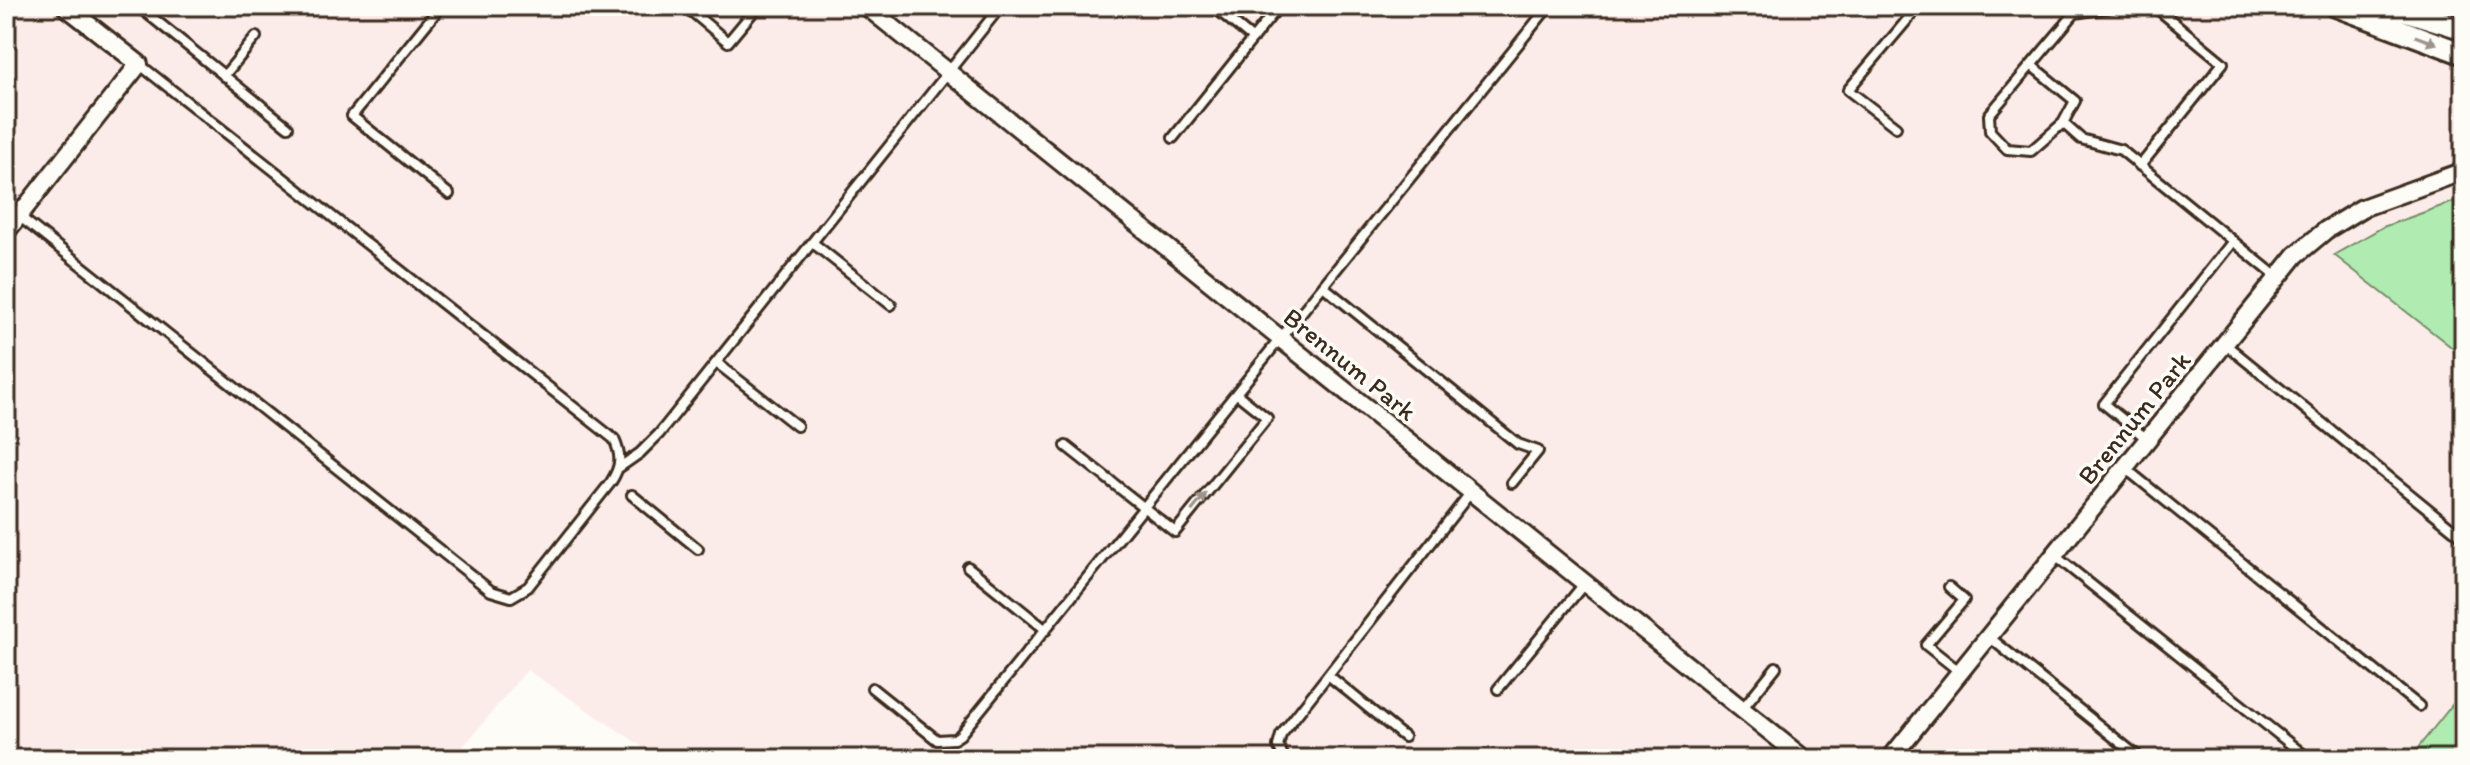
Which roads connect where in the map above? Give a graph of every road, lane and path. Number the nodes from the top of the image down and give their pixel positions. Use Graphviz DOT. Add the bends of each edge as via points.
graph roads {
  1 [pos="65,6"];
  2 [pos="138,6"];
  3 [pos="441,6"];
  4 [pos="685,6"];
  5 [pos="758,6"];
  6 [pos="866,6"];
  7 [pos="1001,6"];
  8 [pos="1213,6"];
  9 [pos="1279,6"];
  10 [pos="1549,6"];
  11 [pos="1919,6"];
  12 [pos="2120,6"];
  13 [pos="2154,6"];
  14 [pos="2336,6"];
  15 [pos="2390,6"];
  16 [pos="2464,29"];
  17 [pos="256,37"];
  18 [pos="1253,39"];
  19 [pos="2464,54"];
  20 [pos="139,64"];
  21 [pos="2031,65"];
  22 [pos="948,72"];
  23 [pos="224,76"];
  24 [pos="2063,123"];
  25 [pos="288,127"];
  26 [pos="1896,127"];
  27 [pos="1173,138"];
  28 [pos="2140,166"];
  29 [pos="2464,171"];
  30 [pos="449,194"];
  31 [pos="19,216"];
  32 [pos="6,232"];
  33 [pos="2233,241"];
  34 [pos="813,243"];
  35 [pos="2278,278"];
  36 [pos="1323,286"];
  37 [pos="891,305"];
  38 [pos="1280,338"];
  39 [pos="2225,343"];
  40 [pos="717,363"];
  41 [pos="1237,394"];
  42 [pos="797,426"];
  43 [pos="2147,439"];
  44 [pos="1066,446"];
  45 [pos="620,467"];
  46 [pos="2124,467"];
  47 [pos="1512,483"];
  48 [pos="1472,492"];
  49 [pos="632,495"];
  50 [pos="1144,508"];
  51 [pos="2464,538"];
  52 [pos="698,549"];
  53 [pos="2054,554"];
  54 [pos="968,567"];
  55 [pos="1585,583"];
  56 [pos="1949,587"];
  57 [pos="1046,630"];
  58 [pos="1988,637"];
  59 [pos="1776,667"];
  60 [pos="1960,672"];
  61 [pos="1328,675"];
  62 [pos="872,688"];
  63 [pos="1498,689"];
  64 [pos="2419,706"];
  65 [pos="1742,709"];
  66 [pos="1404,737"];
  67 [pos="1285,759"];
  68 [pos="1804,759"];
  69 [pos="1890,759"];
  70 [pos="2141,759"];
  71 [pos="2309,759"];
  1 -- 20 [label="street"];
  2 -- 23 [label="lane"];
  3 -- 30 [label="lane" via="352,116"];
  4 -- 5 [label="lane" via="728,42"];
  6 -- 22 [label="street, Brennum Park"];
  7 -- 22 [label="lane"];
  8 -- 18 [label="lane"];
  9 -- 18 [label="lane"];
  10 -- 36 [label="lane"];
  11 -- 26 [label="lane" via="1848,90"];
  12 -- 21 [label="lane" via="2075,13"];
  13 -- 28 [label="lane" via="2223,63"];
  14 -- 19 [label="street, one-way"];
  15 -- 16 [label="street"];
  17 -- 23 [label="lane"];
  18 -- 27 [label="lane"];
  20 -- 31 [label="street"];
  20 -- 45 [label="lane" via="614,439"];
  21 -- 24 [label="lane" via="2075,101"];
  21 -- 24 [label="lane" via="1989,115 1990,131 2007,149 2031,151"];
  22 -- 34 [label="lane"];
  22 -- 38 [label="street, Brennum Park"];
  23 -- 25 [label="lane"];
  24 -- 28 [label="lane" via="2081,139 2121,150"];
  28 -- 33 [label="lane"];
  29 -- 35 [label="street, Brennum Park" via="2362,208 2296,255"];
  31 -- 32 [label="street"];
  31 -- 45 [label="lane" via="491,591 511,597 528,587"];
  33 -- 35 [label="lane"];
  33 -- 43 [label="lane" via="2104,404"];
  34 -- 37 [label="lane"];
  34 -- 40 [label="lane"];
  35 -- 39 [label="street, Brennum Park"];
  36 -- 38 [label="lane"];
  36 -- 47 [label="lane" via="1518,444 1538,451"];
  38 -- 41 [label="lane"];
  38 -- 48 [label="street, Brennum Park"];
  39 -- 43 [label="street, Brennum Park"];
  39 -- 51 [label="lane"];
  40 -- 42 [label="lane"];
  40 -- 45 [label="lane" via="649,445"];
  41 -- 50 [label="lane"];
  50 -- 41 [label="lane, one-way" via="1175,532 1267,418"];
  43 -- 46 [label="street, Brennum Park"];
  44 -- 50 [label="lane"];
  46 -- 53 [label="street, Brennum Park"];
  46 -- 64 [label="lane"];
  48 -- 55 [label="street, Brennum Park"];
  48 -- 61 [label="lane"];
  49 -- 52 [label="lane"];
  50 -- 57 [label="lane"];
  53 -- 58 [label="street, Brennum Park"];
  53 -- 71 [label="lane"];
  54 -- 57 [label="lane"];
  55 -- 63 [label="lane"];
  55 -- 65 [label="street, Brennum Park"];
  56 -- 60 [label="lane" via="1964,600 1926,645"];
  57 -- 62 [label="lane" via="954,739 937,740"];
  58 -- 60 [label="street, Brennum Park"];
  58 -- 70 [label="lane"];
  59 -- 65 [label="lane"];
  60 -- 69 [label="street, Brennum Park"];
  61 -- 66 [label="lane"];
  61 -- 67 [label="lane" via="1281,735 1278,746"];
  65 -- 68 [label="street, Brennum Park"];
}
